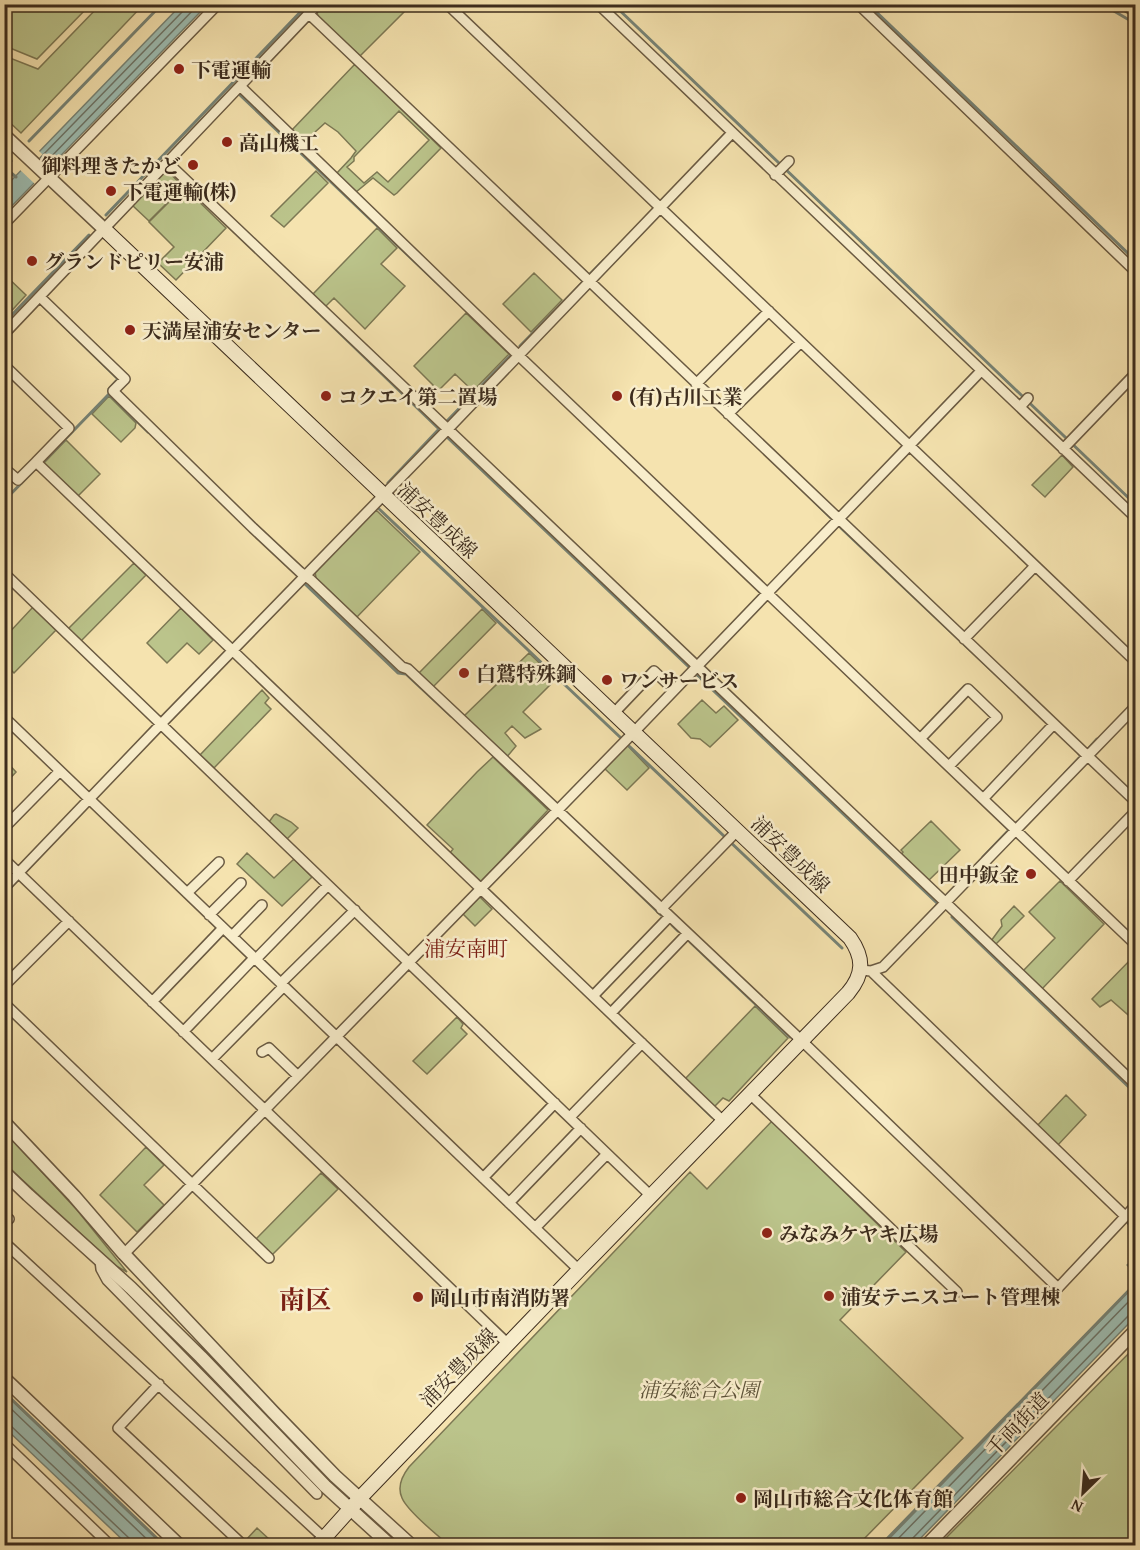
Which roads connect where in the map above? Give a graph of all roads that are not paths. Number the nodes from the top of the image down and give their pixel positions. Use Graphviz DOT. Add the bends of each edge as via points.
graph roads {
  1 [pos="218,4"];
  2 [pos="318,4"];
  3 [pos="447,4"];
  4 [pos="598,4"];
  5 [pos="858,4"];
  6 [pos="309,14"];
  7 [pos="240,86"];
  8 [pos="732,133"];
  9 [pos="8,144"];
  10 [pos="167,162"];
  11 [pos="48,176"];
  12 [pos="660,208"];
  13 [pos="4,224"];
  14 [pos="104,229"];
  15 [pos="1136,272"];
  16 [pos="589,282"];
  17 [pos="40,297"];
  18 [pos="769,311"];
  19 [pos="4,334"];
  20 [pos="801,342"];
  21 [pos="518,355"];
  22 [pos="4,365"];
  23 [pos="981,371"];
  24 [pos="1136,373"];
  25 [pos="696,384"];
  26 [pos="728,414"];
  27 [pos="447,430"];
  28 [pos="1068,444"];
  29 [pos="910,446"];
  30 [pos="36,462"];
  31 [pos="4,468"];
  32 [pos="383,495"];
  33 [pos="1136,518"];
  34 [pos="838,520"];
  35 [pos="1035,566"];
  36 [pos="4,573"];
  37 [pos="305,575"];
  38 [pos="768,593"];
  39 [pos="964,639"];
  40 [pos="232,650"];
  41 [pos="1136,662"];
  42 [pos="696,666"];
  43 [pos="674,690"];
  44 [pos="1136,706"];
  45 [pos="614,713"];
  46 [pos="4,717"];
  47 [pos="161,724"];
  48 [pos="1054,724"];
  49 [pos="634,732"];
  50 [pos="920,739"];
  51 [pos="1087,755"];
  52 [pos="949,766"];
  53 [pos="58,772"];
  54 [pos="89,799"];
  55 [pos="983,799"];
  56 [pos="1136,802"];
  57 [pos="557,810"];
  58 [pos="1136,811"];
  59 [pos="4,828"];
  60 [pos="1016,831"];
  61 [pos="731,837"];
  62 [pos="4,859"];
  63 [pos="219,862"];
  64 [pos="19,873"];
  65 [pos="1068,881"];
  66 [pos="241,884"];
  67 [pos="327,886"];
  68 [pos="4,888"];
  69 [pos="480,889"];
  70 [pos="187,893"];
  71 [pos="946,903"];
  72 [pos="262,905"];
  73 [pos="661,909"];
  74 [pos="353,912"];
  75 [pos="209,915"];
  76 [pos="669,917"];
  77 [pos="67,923"];
  78 [pos="222,930"];
  79 [pos="687,934"];
  80 [pos="232,936"];
  81 [pos="1136,945"];
  82 [pos="253,960"];
  83 [pos="409,962"];
  84 [pos="866,970"];
  85 [pos="4,986"];
  86 [pos="282,987"];
  87 [pos="593,996"];
  88 [pos="152,1002"];
  89 [pos="4,1003"];
  90 [pos="610,1013"];
  91 [pos="183,1032"];
  92 [pos="336,1036"];
  93 [pos="802,1041"];
  94 [pos="642,1043"];
  95 [pos="262,1052"];
  96 [pos="212,1059"];
  97 [pos="298,1076"];
  98 [pos="1136,1085"];
  99 [pos="750,1094"];
  100 [pos="555,1103"];
  101 [pos="264,1110"];
  102 [pos="570,1118"];
  103 [pos="723,1121"];
  104 [pos="4,1122"];
  105 [pos="581,1128"];
  106 [pos="607,1154"];
  107 [pos="4,1172"];
  108 [pos="483,1178"];
  109 [pos="193,1184"];
  110 [pos="651,1196"];
  111 [pos="509,1203"];
  112 [pos="1136,1205"];
  113 [pos="1125,1216"];
  114 [pos="535,1228"];
  115 [pos="4,1242"];
  116 [pos="124,1254"];
  117 [pos="269,1258"];
  118 [pos="579,1270"];
  119 [pos="957,1292"];
  120 [pos="1136,1330"];
  121 [pos="508,1344"];
  122 [pos="4,1378"];
  123 [pos="159,1384"];
  124 [pos="4,1443"];
  125 [pos="295,1463"];
  126 [pos="317,1494"];
  127 [pos="356,1504"];
  128 [pos="321,1542"];
  129 [pos="111,1545"];
  130 [pos="180,1545"];
  131 [pos="244,1545"];
  132 [pos="390,1545"];
  133 [pos="412,1545"];
  134 [pos="926,1545"];
  1 -- 11 [label="street"];
  2 -- 6 [label="street"];
  3 -- 12 [label="street"];
  4 -- 8 [label="street"];
  5 -- 15 [label="street"];
  6 -- 7 [label="street"];
  6 -- 16 [label="street"];
  7 -- 10 [label="street"];
  7 -- 21 [label="street"];
  8 -- 12 [label="street"];
  8 -- 23 [label="street" via="782,168"];
  9 -- 11 [label="street"];
  10 -- 14 [label="street"];
  10 -- 27 [label="street"];
  11 -- 13 [label="street"];
  11 -- 14 [label="street"];
  12 -- 16 [label="street"];
  12 -- 18 [label="street"];
  14 -- 17 [label="street"];
  14 -- 32 [label="main road, 浦安豊成線"];
  16 -- 21 [label="street"];
  16 -- 25 [label="street"];
  17 -- 19 [label="street"];
  17 -- 37 [label="street" via="125,379 113,392"];
  18 -- 20 [label="street"];
  18 -- 25 [label="street"];
  20 -- 26 [label="street"];
  20 -- 29 [label="street"];
  21 -- 27 [label="street"];
  21 -- 38 [label="street"];
  22 -- 30 [label="street" via="69,428"];
  23 -- 28 [label="street"];
  23 -- 29 [label="street"];
  24 -- 28 [label="street"];
  25 -- 26 [label="street"];
  26 -- 34 [label="street"];
  27 -- 32 [label="street"];
  27 -- 42 [label="street"];
  28 -- 33 [label="street"];
  29 -- 34 [label="street"];
  29 -- 35 [label="street"];
  30 -- 31 [label="street" via="18,480"];
  30 -- 40 [label="street"];
  32 -- 37 [label="street"];
  32 -- 45 [label="main road, 浦安豊成線"];
  34 -- 38 [label="street"];
  34 -- 39 [label="street"];
  35 -- 39 [label="street"];
  35 -- 41 [label="street"];
  36 -- 47 [label="street"];
  37 -- 40 [label="street"];
  37 -- 57 [label="street"];
  38 -- 42 [label="street"];
  38 -- 50 [label="street"];
  39 -- 48 [label="street"];
  40 -- 47 [label="street"];
  40 -- 69 [label="street"];
  42 -- 43 [label="street"];
  42 -- 71 [label="street"];
  43 -- 45 [label="street" via="654,671"];
  43 -- 49 [label="street"];
  44 -- 51 [label="street"];
  45 -- 49 [label="main road, 浦安豊成線"];
  46 -- 53 [label="street"];
  47 -- 54 [label="street"];
  47 -- 67 [label="street"];
  48 -- 51 [label="street"];
  48 -- 55 [label="street"];
  49 -- 57 [label="street"];
  49 -- 61 [label="main road, 浦安豊成線"];
  50 -- 52 [label="street"];
  50 -- 52 [label="street" via="968,689 976,696 997,717"];
  51 -- 56 [label="street"];
  51 -- 60 [label="street"];
  52 -- 55 [label="street"];
  53 -- 54 [label="street"];
  53 -- 59 [label="street"];
  54 -- 64 [label="street"];
  54 -- 70 [label="street"];
  55 -- 60 [label="street"];
  57 -- 69 [label="street"];
  57 -- 73 [label="street"];
  58 -- 65 [label="street"];
  60 -- 65 [label="street"];
  60 -- 71 [label="street"];
  61 -- 73 [label="street"];
  61 -- 84 [label="main road, 浦安豊成線" via="850,938"];
  62 -- 64 [label="street"];
  63 -- 70 [label="street"];
  64 -- 68 [label="street"];
  64 -- 77 [label="street"];
  65 -- 81 [label="street"];
  66 -- 75 [label="street"];
  67 -- 74 [label="street"];
  67 -- 82 [label="street"];
  69 -- 83 [label="street"];
  69 -- 87 [label="street"];
  70 -- 75 [label="street"];
  71 -- 84 [label="street" via="883,967"];
  71 -- 98 [label="street"];
  72 -- 80 [label="street"];
  73 -- 76 [label="street"];
  74 -- 83 [label="street"];
  74 -- 86 [label="street"];
  75 -- 78 [label="street"];
  76 -- 79 [label="street"];
  76 -- 87 [label="street"];
  77 -- 85 [label="street"];
  77 -- 88 [label="street"];
  78 -- 80 [label="street"];
  78 -- 88 [label="street"];
  79 -- 90 [label="street"];
  79 -- 93 [label="street"];
  80 -- 82 [label="street"];
  82 -- 86 [label="street"];
  82 -- 91 [label="street"];
  83 -- 92 [label="street"];
  83 -- 100 [label="street"];
  84 -- 93 [label="main road, 浦安豊成線"];
  84 -- 113 [label="street"];
  86 -- 92 [label="street"];
  86 -- 96 [label="street"];
  87 -- 90 [label="street"];
  88 -- 91 [label="street"];
  89 -- 109 [label="street"];
  90 -- 94 [label="street"];
  91 -- 96 [label="street"];
  92 -- 97 [label="street"];
  92 -- 108 [label="street"];
  93 -- 99 [label="main road, 浦安豊成線"];
  93 -- 113 [label="street" via="1058,1288"];
  94 -- 102 [label="street"];
  94 -- 103 [label="street"];
  95 -- 97 [label="street" via="269,1048"];
  96 -- 101 [label="street"];
  97 -- 101 [label="street"];
  99 -- 103 [label="main road, 浦安豊成線"];
  99 -- 119 [label="street"];
  100 -- 102 [label="street"];
  100 -- 108 [label="street"];
  101 -- 109 [label="street"];
  101 -- 121 [label="street"];
  102 -- 105 [label="street"];
  103 -- 110 [label="main road, 浦安豊成線"];
  104 -- 116 [label="street"];
  105 -- 106 [label="street"];
  105 -- 111 [label="street"];
  106 -- 110 [label="street"];
  106 -- 114 [label="street"];
  107 -- 125 [label="street" via="201,1358"];
  108 -- 111 [label="street"];
  109 -- 116 [label="street"];
  109 -- 117 [label="street"];
  110 -- 118 [label="main road, 浦安豊成線"];
  111 -- 114 [label="street"];
  112 -- 113 [label="street"];
  114 -- 118 [label="street"];
  115 -- 123 [label="street"];
  116 -- 127 [label="street" via="335,1476"];
  118 -- 121 [label="main road, 浦安豊成線"];
  120 -- 134 [label="street, 千両街道"];
  121 -- 127 [label="main road, 浦安豊成線"];
  122 -- 130 [label="street"];
  123 -- 128 [label="street"];
  123 -- 131 [label="street" via="118,1428"];
  124 -- 129 [label="street"];
  125 -- 126 [label="street"];
  125 -- 127 [label="street"];
  127 -- 128 [label="main road, 浦安豊成線"];
  127 -- 132 [label="street"];
  127 -- 133 [label="street"];
}
